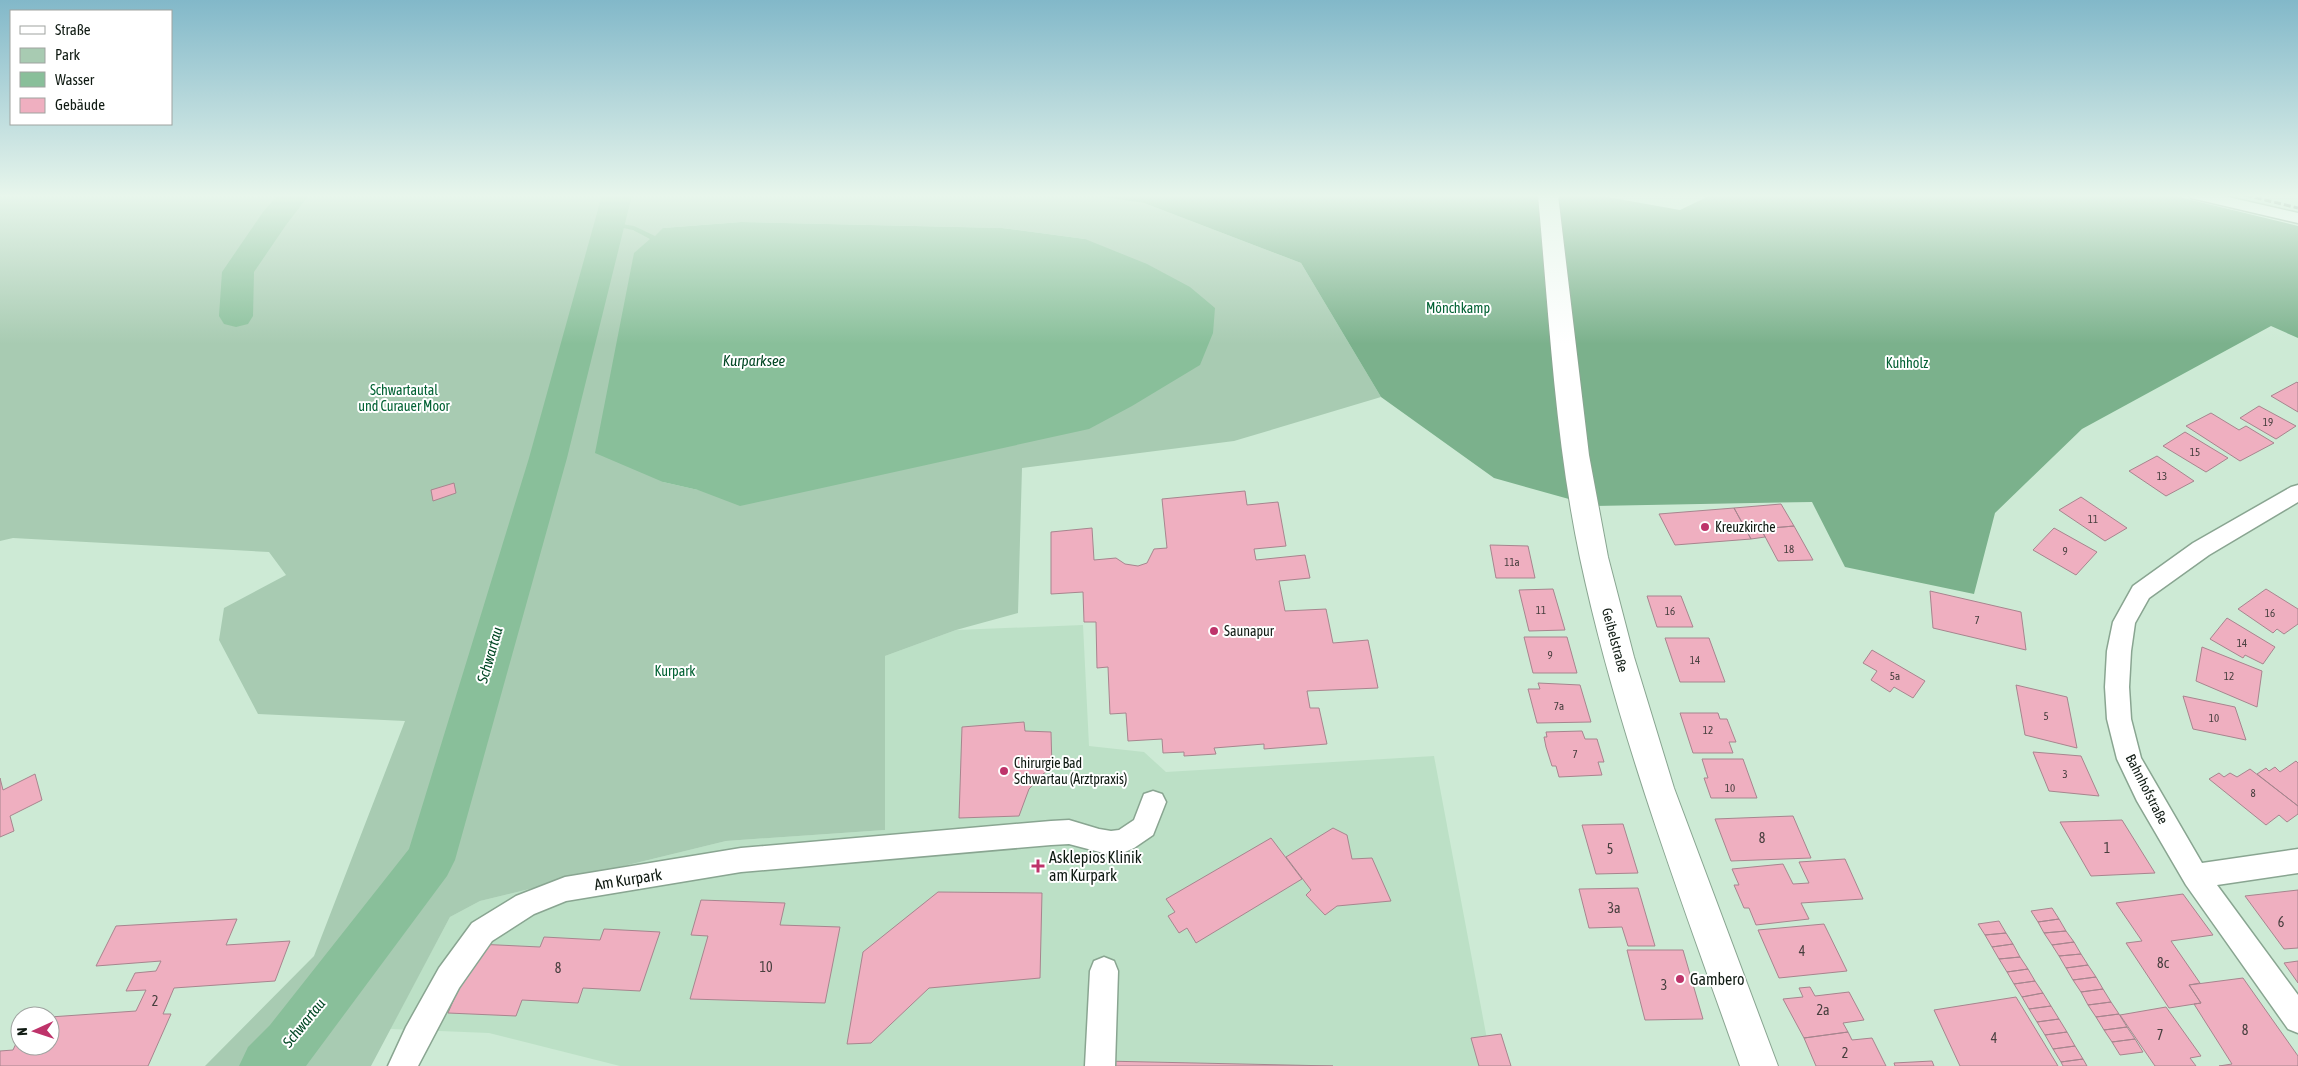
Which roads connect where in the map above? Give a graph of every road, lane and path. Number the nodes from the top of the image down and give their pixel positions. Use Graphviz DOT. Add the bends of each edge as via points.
graph roads {
  1 [pos="1553,245"];
  2 [pos="2298,492"];
  3 [pos="1153,802"];
  4 [pos="2298,861"];
  5 [pos="2195,876"];
  6 [pos="1104,971"];
  7 [pos="2298,1019"];
  8 [pos="403,1066"];
  9 [pos="1100,1066"];
  10 [pos="1759,1066"];
  1 -- 10 [label="street, Geibelstraße" via="1576,455 1594,557 1619,657 1658,788"];
  2 -- 5 [label="street, Bahnhofstraße" via="2201,549 2141,592 2124,622 2116,687 2119,719 2129,759"];
  3 -- 8 [label="street, Am Kurpark" via="1144,827 1125,840 1111,843 1069,832 740,860 565,889 525,905 482,932 449,978"];
  4 -- 5 [label="street"];
  5 -- 7 [label="street, Bahnhofstraße"];
  6 -- 9 [label="street"];
}
